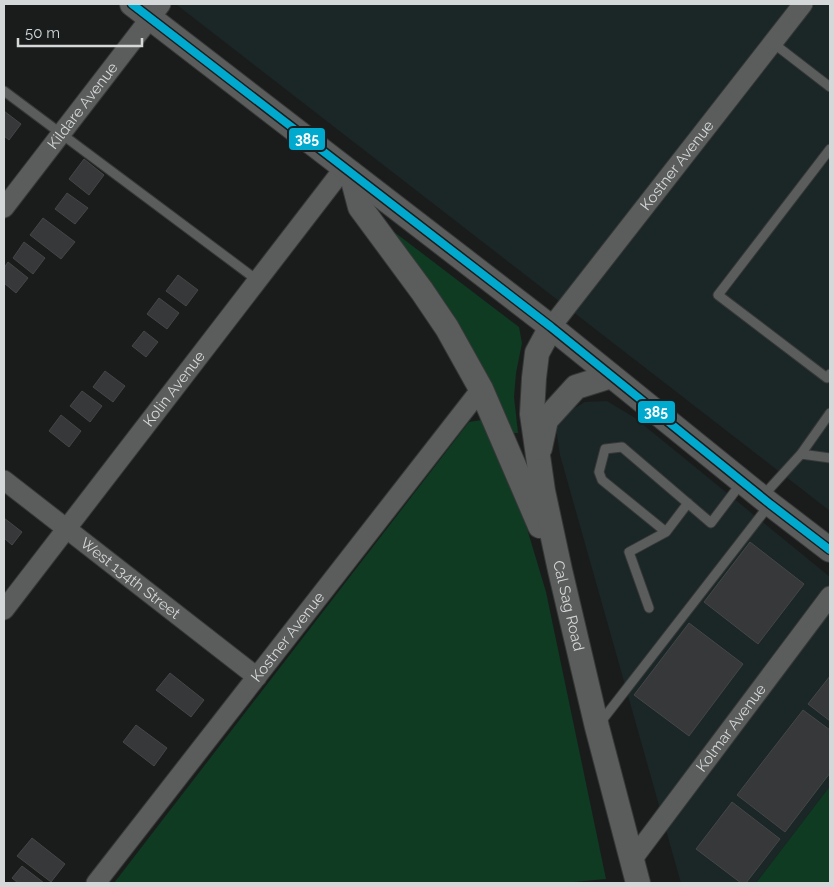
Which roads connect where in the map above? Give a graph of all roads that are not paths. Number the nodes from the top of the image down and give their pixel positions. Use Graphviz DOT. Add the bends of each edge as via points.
graph roads {
  1 [pos="803,4"];
  2 [pos="148,8"];
  3 [pos="772,43"];
  4 [pos="830,87"];
  5 [pos="4,91"];
  6 [pos="61,134"];
  7 [pos="830,149"];
  8 [pos="348,170"];
  9 [pos="4,208"];
  10 [pos="257,280"];
  11 [pos="551,327"];
  12 [pos="830,374"];
  13 [pos="610,376"];
  14 [pos="481,389"];
  15 [pos="830,413"];
  16 [pos="538,454"];
  17 [pos="801,454"];
  18 [pos="830,458"];
  19 [pos="4,480"];
  20 [pos="743,482"];
  21 [pos="766,501"];
  22 [pos="688,503"];
  23 [pos="65,528"];
  24 [pos="666,532"];
  25 [pos="830,550"];
  26 [pos="560,570"];
  27 [pos="830,596"];
  28 [pos="649,608"];
  29 [pos="4,610"];
  30 [pos="258,677"];
  31 [pos="597,727"];
  32 [pos="632,860"];
  33 [pos="96,883"];
  34 [pos="638,883"];
  1 -- 3 [label="street, Kostner Avenue"];
  2 -- 6 [label="street, Kildare Avenue"];
  2 -- 8 [label="street"];
  3 -- 4 [label="lane"];
  3 -- 11 [label="street, Kostner Avenue"];
  5 -- 6 [label="lane"];
  6 -- 9 [label="street, Kildare Avenue"];
  6 -- 10 [label="lane"];
  7 -- 12 [label="lane" via="718,295 827,378"];
  8 -- 10 [label="street, Kolin Avenue"];
  8 -- 11 [label="street"];
  8 -- 14 [label="street" via="360,207 447,328"];
  10 -- 23 [label="street, Kolin Avenue"];
  11 -- 13 [label="street"];
  11 -- 16 [label="street, Cal Sag Road" via="537,353 534,378 532,414"];
  13 -- 16 [label="street" via="576,387 546,420"];
  13 -- 20 [label="street"];
  14 -- 26 [label="street"];
  14 -- 30 [label="street, Kostner Avenue"];
  15 -- 17 [label="lane"];
  16 -- 26 [label="street, Cal Sag Road"];
  17 -- 18 [label="lane"];
  17 -- 21 [label="lane"];
  19 -- 23 [label="street, West 134th Street"];
  20 -- 21 [label="street"];
  20 -- 22 [label="lane" via="711,523"];
  21 -- 25 [label="street"];
  21 -- 31 [label="lane"];
  22 -- 24 [label="lane"];
  22 -- 24 [label="lane" via="622,447 605,449 599,472 602,480"];
  23 -- 29 [label="street, Kolin Avenue"];
  23 -- 30 [label="street, West 134th Street"];
  24 -- 28 [label="lane" via="629,552"];
  26 -- 31 [label="street, Cal Sag Road"];
  27 -- 32 [label="street, Kolmar Avenue"];
  30 -- 33 [label="street, Kostner Avenue"];
  31 -- 32 [label="street, Cal Sag Road"];
  32 -- 34 [label="street, Cal Sag Road"];
}
